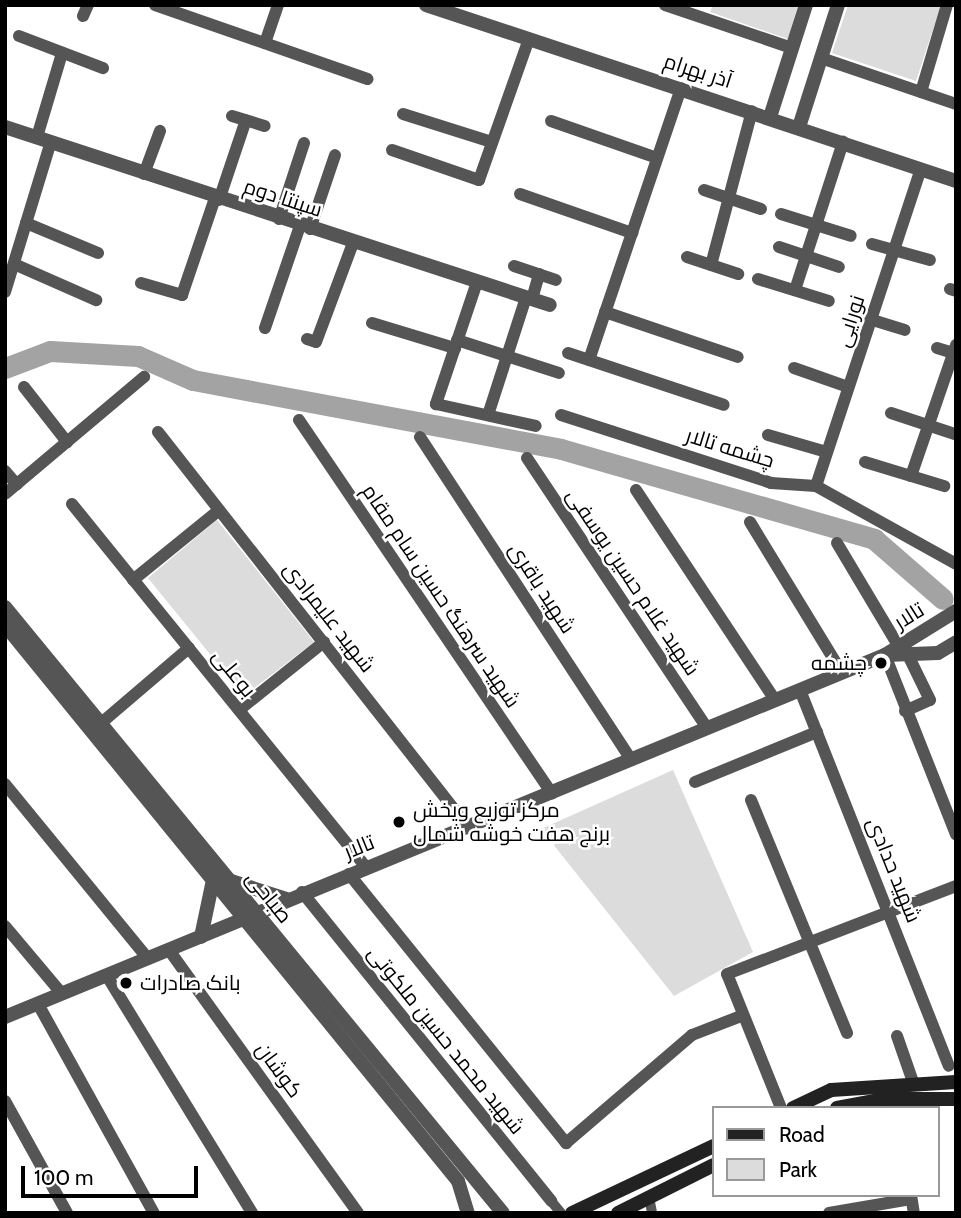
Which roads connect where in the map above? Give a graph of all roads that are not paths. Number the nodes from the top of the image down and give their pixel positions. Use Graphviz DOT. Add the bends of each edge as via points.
graph roads {
  1 [pos="155,5"];
  2 [pos="278,5"];
  3 [pos="426,5"];
  4 [pos="665,5"];
  5 [pos="708,5"];
  6 [pos="806,5"];
  7 [pos="838,5"];
  8 [pos="947,5"];
  9 [pos="703,18"];
  10 [pos="19,36"];
  11 [pos="529,38"];
  12 [pos="265,43"];
  13 [pos="792,48"];
  14 [pos="62,53"];
  15 [pos="821,58"];
  16 [pos="103,68"];
  17 [pos="368,79"];
  18 [pos="681,88"];
  19 [pos="921,92"];
  20 [pos="777,96"];
  21 [pos="956,104"];
  22 [pos="807,105"];
  23 [pos="752,111"];
  24 [pos="403,114"];
  25 [pos="232,116"];
  26 [pos="770,117"];
  27 [pos="246,120"];
  28 [pos="551,121"];
  29 [pos="265,126"];
  30 [pos="5,127"];
  31 [pos="799,127"];
  32 [pos="160,131"];
  33 [pos="44,140"];
  34 [pos="492,142"];
  35 [pos="843,142"];
  36 [pos="304,143"];
  37 [pos="392,150"];
  38 [pos="335,155"];
  39 [pos="657,158"];
  40 [pos="921,169"];
  41 [pos="144,174"];
  42 [pos="956,181"];
  43 [pos="704,190"];
  44 [pos="520,194"];
  45 [pos="729,198"];
  46 [pos="217,199"];
  47 [pos="761,209"];
  48 [pos="781,214"];
  49 [pos="279,219"];
  50 [pos="26,223"];
  51 [pos="816,225"];
  52 [pos="305,228"];
  53 [pos="632,233"];
  54 [pos="851,236"];
  55 [pos="353,243"];
  56 [pos="872,244"];
  57 [pos="779,247"];
  58 [pos="894,250"];
  59 [pos="98,253"];
  60 [pos="688,257"];
  61 [pos="806,257"];
  62 [pos="930,260"];
  63 [pos="14,264"];
  64 [pos="711,265"];
  65 [pos="514,266"];
  66 [pos="839,267"];
  67 [pos="539,274"];
  68 [pos="738,274"];
  69 [pos="758,279"];
  70 [pos="556,280"];
  71 [pos="477,282"];
  72 [pos="141,283"];
  73 [pos="795,290"];
  74 [pos="5,292"];
  75 [pos="529,298"];
  76 [pos="96,300"];
  77 [pos="829,301"];
  78 [pos="550,305"];
  79 [pos="605,312"];
  80 [pos="853,314"];
  81 [pos="870,320"];
  82 [pos="372,323"];
  83 [pos="265,328"];
  84 [pos="905,330"];
  85 [pos="307,339"];
  86 [pos="456,344"];
  87 [pos="937,348"];
  88 [pos="954,349"];
  89 [pos="568,353"];
  90 [pos="507,357"];
  91 [pos="738,357"];
  92 [pos="589,360"];
  93 [pos="794,368"];
  94 [pos="559,373"];
  95 [pos="144,377"];
  96 [pos="24,387"];
  97 [pos="848,387"];
  98 [pos="724,405"];
  99 [pos="891,413"];
  100 [pos="488,415"];
  101 [pos="561,415"];
  102 [pos="299,421"];
  103 [pos="929,424"];
  104 [pos="536,426"];
  105 [pos="158,432"];
  106 [pos="955,434"];
  107 [pos="768,435"];
  108 [pos="420,437"];
  109 [pos="67,442"];
  110 [pos="827,452"];
  111 [pos="527,458"];
  112 [pos="865,462"];
  113 [pos="5,471"];
  114 [pos="911,476"];
  115 [pos="17,485"];
  116 [pos="816,486"];
  117 [pos="944,486"];
  118 [pos="636,490"];
  119 [pos="5,494"];
  120 [pos="72,504"];
  121 [pos="219,510"];
  122 [pos="750,522"];
  123 [pos="837,543"];
  124 [pos="956,564"];
  125 [pos="133,580"];
  126 [pos="5,607"];
  127 [pos="956,611"];
  128 [pos="5,625"];
  129 [pos="930,627"];
  130 [pos="324,642"];
  131 [pos="955,643"];
  132 [pos="189,648"];
  133 [pos="903,651"];
  134 [pos="885,656"];
  135 [pos="842,673"];
  136 [pos="800,690"];
  137 [pos="775,700"];
  138 [pos="239,710"];
  139 [pos="905,711"];
  140 [pos="100,724"];
  141 [pos="707,728"];
  142 [pos="817,732"];
  143 [pos="631,760"];
  144 [pos="695,782"];
  145 [pos="5,784"];
  146 [pos="551,793"];
  147 [pos="751,800"];
  148 [pos="468,827"];
  149 [pos="956,834"];
  150 [pos="366,867"];
  151 [pos="349,874"];
  152 [pos="221,880"];
  153 [pos="956,886"];
  154 [pos="302,892"];
  155 [pos="286,899"];
  156 [pos="891,911"];
  157 [pos="249,915"];
  158 [pos="5,926"];
  159 [pos="201,937"];
  160 [pos="810,943"];
  161 [pos="169,950"];
  162 [pos="148,959"];
  163 [pos="107,976"];
  164 [pos="62,994"];
  165 [pos="38,1004"];
  166 [pos="741,1016"];
  167 [pos="5,1017"];
  168 [pos="847,1033"];
  169 [pos="897,1036"];
  170 [pos="949,1066"];
  171 [pos="913,1082"];
  172 [pos="956,1082"];
  173 [pos="890,1083"];
  174 [pos="956,1099"];
  175 [pos="5,1101"];
  176 [pos="895,1103"];
  177 [pos="780,1106"];
  178 [pos="797,1106"];
  179 [pos="860,1106"];
  180 [pos="437,1146"];
  181 [pos="712,1147"];
  182 [pos="712,1166"];
  183 [pos="649,1197"];
  184 [pos="911,1197"];
  185 [pos="551,1200"];
  186 [pos="67,1213"];
  187 [pos="154,1213"];
  188 [pos="253,1213"];
  189 [pos="358,1213"];
  190 [pos="468,1213"];
  191 [pos="503,1213"];
  192 [pos="561,1213"];
  193 [pos="572,1213"];
  194 [pos="618,1213"];
  195 [pos="652,1213"];
  196 [pos="829,1213"];
  197 [pos="914,1213"];
  1 -- 12 [label="street"];
  2 -- 12 [label="street"];
  3 -- 11 [label="street, آذر بهرام"];
  4 -- 9 [label="street"];
  5 -- 9 [label="street"];
  6 -- 13 [label="street"];
  7 -- 15 [label="street"];
  8 -- 19 [label="street"];
  9 -- 13 [label="street"];
  10 -- 14 [label="street"];
  11 -- 18 [label="street, آذر بهرام"];
  11 -- 34 [label="street"];
  12 -- 17 [label="street"];
  13 -- 20 [label="street"];
  14 -- 16 [label="street"];
  14 -- 33 [label="street"];
  15 -- 19 [label="street"];
  15 -- 22 [label="street"];
  18 -- 23 [label="street, آذر بهرام"];
  18 -- 39 [label="street"];
  19 -- 21 [label="street"];
  20 -- 22 [label="street" via="790,114"];
  20 -- 26 [label="street"];
  22 -- 31 [label="street"];
  23 -- 26 [label="street, آذر بهرام"];
  23 -- 45 [label="street"];
  24 -- 34 [label="street"];
  25 -- 27 [label="street"];
  26 -- 31 [label="street, آذر بهرام"];
  27 -- 29 [label="street"];
  27 -- 46 [label="street"];
  28 -- 39 [label="street"];
  30 -- 33 [label="street, سپنتا دوم"];
  31 -- 35 [label="street, آذر بهرام"];
  32 -- 41 [label="street"];
  33 -- 41 [label="street, سپنتا دوم"];
  33 -- 50 [label="street"];
  34 -- 37 [label="street" via="479,180"];
  35 -- 40 [label="street, آذر بهرام"];
  35 -- 51 [label="street"];
  36 -- 49 [label="street"];
  38 -- 52 [label="street"];
  39 -- 53 [label="street"];
  40 -- 42 [label="street, آذر بهرام"];
  40 -- 58 [label="street, نورایی"];
  41 -- 46 [label="street, سپنتا دوم"];
  43 -- 45 [label="street"];
  44 -- 53 [label="street"];
  45 -- 47 [label="street"];
  45 -- 64 [label="street"];
  46 -- 49 [label="street, سپنتا دوم"];
  46 -- 72 [label="street" via="182,295"];
  48 -- 51 [label="street"];
  49 -- 52 [label="street, سپنتا دوم"];
  50 -- 59 [label="street"];
  50 -- 63 [label="street"];
  51 -- 54 [label="street"];
  51 -- 61 [label="street"];
  52 -- 55 [label="street, سپنتا دوم"];
  52 -- 83 [label="street"];
  53 -- 79 [label="street"];
  55 -- 71 [label="street, سپنتا دوم"];
  55 -- 85 [label="street" via="316,342"];
  56 -- 58 [label="street"];
  57 -- 61 [label="street"];
  58 -- 62 [label="street"];
  58 -- 81 [label="street, نورایی"];
  60 -- 64 [label="street"];
  61 -- 66 [label="street"];
  61 -- 73 [label="street"];
  63 -- 74 [label="street"];
  63 -- 76 [label="street"];
  64 -- 68 [label="street"];
  65 -- 67 [label="street"];
  67 -- 70 [label="street"];
  67 -- 75 [label="street"];
  69 -- 73 [label="street"];
  71 -- 75 [label="street, سپنتا دوم"];
  71 -- 86 [label="street"];
  73 -- 77 [label="street"];
  75 -- 78 [label="street, سپنتا دوم"];
  75 -- 90 [label="street"];
  79 -- 91 [label="street"];
  79 -- 92 [label="street"];
  80 -- 81 [label="street"];
  81 -- 84 [label="street"];
  81 -- 97 [label="street, نورایی"];
  82 -- 86 [label="street"];
  86 -- 90 [label="street"];
  86 -- 100 [label="street" via="436,404"];
  87 -- 88 [label="street"];
  88 -- 103 [label="street"];
  89 -- 92 [label="street"];
  90 -- 94 [label="street"];
  90 -- 100 [label="street"];
  92 -- 98 [label="street"];
  93 -- 97 [label="street"];
  95 -- 109 [label="street"];
  96 -- 109 [label="street"];
  97 -- 110 [label="street, نورایی"];
  99 -- 103 [label="street"];
  100 -- 104 [label="street"];
  101 -- 116 [label="street, چشمه تالار" via="771,483"];
  102 -- 146 [label="street, شهید سرهنگ حسین سام مقام"];
  103 -- 106 [label="street"];
  103 -- 114 [label="street"];
  105 -- 121 [label="street, شهید علیمرادی"];
  107 -- 110 [label="street"];
  108 -- 143 [label="street, شهید باقری"];
  109 -- 115 [label="street"];
  110 -- 116 [label="street, نورایی"];
  111 -- 141 [label="street, شهید غلام حسین یوسفی"];
  112 -- 114 [label="street"];
  113 -- 115 [label="street"];
  114 -- 117 [label="street"];
  115 -- 119 [label="street"];
  116 -- 124 [label="street, چشمه تالار"];
  118 -- 137 [label="street"];
  120 -- 125 [label="street, بوعلی"];
  121 -- 125 [label="street"];
  121 -- 130 [label="street, شهید علیمرادی"];
  122 -- 135 [label="street"];
  123 -- 133 [label="street"];
  125 -- 132 [label="street, بوعلی"];
  126 -- 140 [label="street, صباحی"];
  127 -- 129 [label="street, تالار"];
  128 -- 152 [label="street, صباحی"];
  129 -- 131 [label="street" via="952,632"];
  129 -- 133 [label="street, تالار"];
  130 -- 138 [label="street"];
  130 -- 148 [label="street, شهید علیمرادی"];
  131 -- 133 [label="street, تالار" via="938,653"];
  132 -- 138 [label="street, بوعلی"];
  132 -- 140 [label="street"];
  133 -- 134 [label="street, تالار"];
  133 -- 139 [label="street" via="930,701"];
  134 -- 135 [label="street, تالار"];
  134 -- 139 [label="street"];
  135 -- 136 [label="street, تالار"];
  136 -- 137 [label="street, تالار"];
  136 -- 142 [label="street, شهید حدادی"];
  137 -- 141 [label="street, تالار"];
  138 -- 150 [label="street, بوعلی"];
  139 -- 149 [label="street"];
  140 -- 152 [label="street, صباحی"];
  141 -- 143 [label="street, تالار"];
  142 -- 144 [label="street"];
  142 -- 156 [label="street, شهید حدادی"];
  143 -- 146 [label="street, تالار"];
  145 -- 162 [label="street"];
  146 -- 148 [label="street, تالار"];
  147 -- 160 [label="street"];
  148 -- 150 [label="street, تالار"];
  150 -- 151 [label="street, تالار"];
  151 -- 154 [label="street, تالار"];
  151 -- 166 [label="street" via="566,1143 692,1035"];
  152 -- 155 [label="street"];
  152 -- 157 [label="street, صباحی"];
  152 -- 159 [label="street"];
  153 -- 156 [label="street"];
  154 -- 155 [label="street, تالار"];
  154 -- 185 [label="street, شهید محمد حسین ملکوتی"];
  155 -- 157 [label="street, تالار"];
  156 -- 160 [label="street"];
  156 -- 170 [label="street, شهید حدادی"];
  157 -- 159 [label="street, تالار"];
  157 -- 180 [label="street, صباحی"];
  158 -- 164 [label="street"];
  159 -- 161 [label="street, تالار"];
  160 -- 166 [label="street" via="727,974"];
  160 -- 168 [label="street"];
  161 -- 162 [label="street, تالار"];
  161 -- 189 [label="street, کوشان"];
  162 -- 163 [label="street, تالار"];
  163 -- 164 [label="street, تالار"];
  163 -- 188 [label="street"];
  164 -- 165 [label="street, تالار"];
  165 -- 167 [label="street, تالار"];
  165 -- 187 [label="street"];
  166 -- 177 [label="street"];
  169 -- 171 [label="street"];
  171 -- 172 [label="main road"];
  171 -- 173 [label="main road"];
  173 -- 176 [label="main road"];
  173 -- 178 [label="main road" via="831,1090"];
  174 -- 176 [label="main road"];
  175 -- 186 [label="street"];
  176 -- 179 [label="main road"];
  180 -- 190 [label="street, صباحی" via="468,1196"];
  180 -- 191 [label="street, صباحی"];
  181 -- 193 [label="main road"];
  182 -- 183 [label="main road"];
  183 -- 194 [label="main road"];
  183 -- 195 [label="street"];
  184 -- 196 [label="street"];
  184 -- 197 [label="street"];
  185 -- 192 [label="street, شهید محمد حسین ملکوتی"];
}
